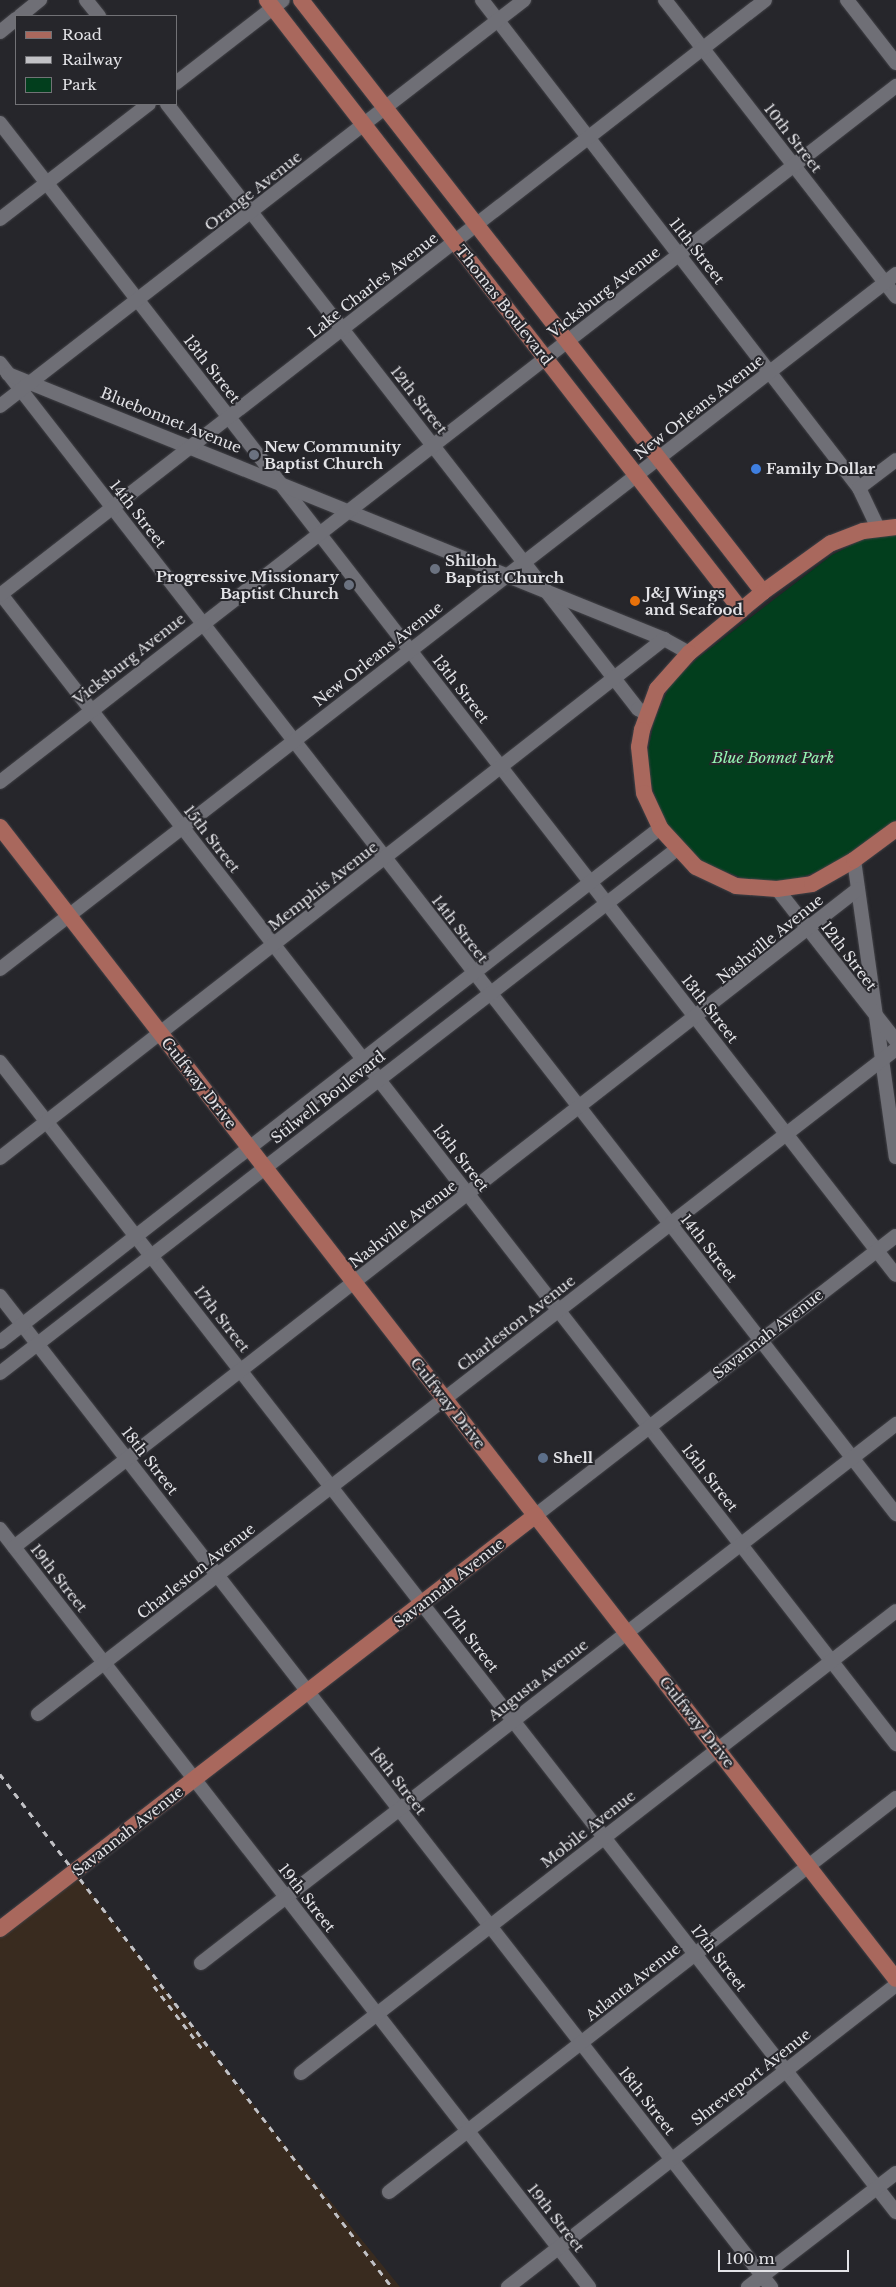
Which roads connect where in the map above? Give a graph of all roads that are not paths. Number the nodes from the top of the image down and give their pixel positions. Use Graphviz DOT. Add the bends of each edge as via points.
graph roads {
  1 [pos="40,0"];
  2 [pos="86,0"];
  3 [pos="302,0"];
  4 [pos="482,0"];
  5 [pos="524,0"];
  6 [pos="665,0"];
  7 [pos="765,0"];
  8 [pos="847,0"];
  9 [pos="274,2"];
  10 [pos="21,15"];
  11 [pos="98,15"];
  12 [pos="15,20"];
  13 [pos="498,21"];
  14 [pos="0,32"];
  15 [pos="703,49"];
  16 [pos="896,63"];
  17 [pos="178,80"];
  18 [pos="896,86"];
  19 [pos="148,105"];
  20 [pos="168,105"];
  21 [pos="385,108"];
  22 [pos="0,123"];
  23 [pos="364,124"];
  24 [pos="589,138"];
  25 [pos="793,165"];
  26 [pos="46,183"];
  27 [pos="251,212"];
  28 [pos="0,219"];
  29 [pos="476,224"];
  30 [pos="455,241"];
  31 [pos="679,254"];
  32 [pos="890,278"];
  33 [pos="896,297"];
  34 [pos="138,300"];
  35 [pos="343,329"];
  36 [pos="567,341"];
  37 [pos="546,358"];
  38 [pos="0,363"];
  39 [pos="4,372"];
  40 [pos="770,372"];
  41 [pos="33,381"];
  42 [pos="20,389"];
  43 [pos="0,406"];
  44 [pos="228,417"];
  45 [pos="433,445"];
  46 [pos="191,446"];
  47 [pos="658,458"];
  48 [pos="896,460"];
  49 [pos="637,475"];
  50 [pos="278,481"];
  51 [pos="859,488"];
  52 [pos="111,506"];
  53 [pos="349,510"];
  54 [pos="896,527"];
  55 [pos="878,528"];
  56 [pos="319,534"];
  57 [pos="524,564"];
  58 [pos="509,575"];
  59 [pos="545,590"];
  60 [pos="763,592"];
  61 [pos="0,594"];
  62 [pos="741,610"];
  63 [pos="202,623"];
  64 [pos="664,639"];
  65 [pos="410,651"];
  66 [pos="689,653"];
  67 [pos="615,680"];
  68 [pos="92,710"];
  69 [pos="647,714"];
  70 [pos="293,740"];
  71 [pos="501,768"];
  72 [pos="0,782"];
  73 [pos="0,826"];
  74 [pos="183,828"];
  75 [pos="660,828"];
  76 [pos="896,828"];
  77 [pos="677,849"];
  78 [pos="384,858"];
  79 [pos="854,860"];
  80 [pos="590,882"];
  81 [pos="777,889"];
  82 [pos="858,889"];
  83 [pos="606,902"];
  84 [pos="69,915"];
  85 [pos="809,929"];
  86 [pos="274,945"];
  87 [pos="0,969"];
  88 [pos="473,972"];
  89 [pos="488,991"];
  90 [pos="696,1018"];
  91 [pos="876,1018"];
  92 [pos="160,1032"];
  93 [pos="896,1041"];
  94 [pos="896,1049"];
  95 [pos="363,1060"];
  96 [pos="881,1060"];
  97 [pos="0,1062"];
  98 [pos="378,1079"];
  99 [pos="578,1106"];
  100 [pos="46,1122"];
  101 [pos="786,1134"];
  102 [pos="250,1147"];
  103 [pos="896,1157"];
  104 [pos="0,1158"];
  105 [pos="265,1167"];
  106 [pos="468,1194"];
  107 [pos="669,1223"];
  108 [pos="136,1236"];
  109 [pos="896,1236"];
  110 [pos="877,1250"];
  111 [pos="151,1255"];
  112 [pos="896,1275"];
  113 [pos="354,1282"];
  114 [pos="0,1296"];
  115 [pos="558,1310"];
  116 [pos="23,1325"];
  117 [pos="760,1340"];
  118 [pos="0,1342"];
  119 [pos="38,1344"];
  120 [pos="241,1370"];
  121 [pos="0,1373"];
  122 [pos="445,1398"];
  123 [pos="896,1424"];
  124 [pos="649,1427"];
  125 [pos="127,1458"];
  126 [pos="850,1458"];
  127 [pos="331,1487"];
  128 [pos="896,1514"];
  129 [pos="536,1516"];
  130 [pos="0,1529"];
  131 [pos="741,1544"];
  132 [pos="14,1547"];
  133 [pos="218,1575"];
  134 [pos="423,1604"];
  135 [pos="896,1611"];
  136 [pos="627,1633"];
  137 [pos="832,1661"];
  138 [pos="104,1664"];
  139 [pos="308,1692"];
  140 [pos="38,1714"];
  141 [pos="513,1720"];
  142 [pos="896,1744"];
  143 [pos="717,1749"];
  144 [pos="194,1780"];
  145 [pos="896,1798"];
  146 [pos="399,1809"];
  147 [pos="604,1837"];
  148 [pos="809,1866"];
  149 [pos="286,1897"];
  150 [pos="490,1925"];
  151 [pos="0,1929"];
  152 [pos="696,1954"];
  153 [pos="201,1963"];
  154 [pos="896,1979"];
  155 [pos="896,1985"];
  156 [pos="377,2014"];
  157 [pos="581,2043"];
  158 [pos="786,2070"];
  159 [pos="301,2073"];
  160 [pos="468,2131"];
  161 [pos="671,2160"];
  162 [pos="896,2173"];
  163 [pos="877,2188"];
  164 [pos="389,2192"];
  165 [pos="896,2212"];
  166 [pos="559,2248"];
  167 [pos="766,2281"];
  168 [pos="508,2287"];
  169 [pos="590,2287"];
  170 [pos="748,2287"];
  1 -- 10 [label="street"];
  2 -- 11 [label="street"];
  3 -- 21 [label="main road, Thomas Boulevard"];
  4 -- 13 [label="street, 11th Street"];
  5 -- 13 [label="street, Orange Avenue"];
  6 -- 15 [label="street, 10th Street"];
  7 -- 15 [label="street, Lake Charles Avenue"];
  8 -- 16 [label="street"];
  9 -- 17 [label="street"];
  9 -- 23 [label="main road, Thomas Boulevard"];
  12 -- 14 [label="street"];
  13 -- 21 [label="street, Orange Avenue"];
  13 -- 24 [label="street, 11th Street"];
  15 -- 24 [label="street, Lake Charles Avenue"];
  15 -- 25 [label="street, 10th Street"];
  18 -- 25 [label="street, Vicksburg Avenue"];
  19 -- 26 [label="street"];
  20 -- 27 [label="street, 12th Street"];
  21 -- 23 [label="street, Orange Avenue"];
  21 -- 29 [label="main road, Thomas Boulevard"];
  22 -- 26 [label="street, 13th Street"];
  23 -- 27 [label="street, Orange Avenue"];
  23 -- 30 [label="main road, Thomas Boulevard"];
  24 -- 29 [label="street, Lake Charles Avenue"];
  24 -- 31 [label="street, 11th Street"];
  25 -- 31 [label="street, Vicksburg Avenue"];
  25 -- 32 [label="street, 10th Street"];
  26 -- 28 [label="street"];
  26 -- 34 [label="street, 13th Street"];
  27 -- 34 [label="street, Orange Avenue"];
  27 -- 35 [label="street, 12th Street"];
  29 -- 30 [label="street, Lake Charles Avenue"];
  29 -- 36 [label="main road, Thomas Boulevard"];
  30 -- 35 [label="street, Lake Charles Avenue"];
  30 -- 37 [label="main road, Thomas Boulevard"];
  31 -- 36 [label="street, Vicksburg Avenue"];
  31 -- 40 [label="street, 11th Street"];
  32 -- 33 [label="street, 10th Street"];
  32 -- 40 [label="street, New Orleans Avenue"];
  34 -- 41 [label="street, Orange Avenue"];
  34 -- 44 [label="street, 13th Street"];
  35 -- 44 [label="street, Lake Charles Avenue"];
  35 -- 45 [label="street, 12th Street"];
  36 -- 37 [label="street, Vicksburg Avenue"];
  36 -- 47 [label="main road, Thomas Boulevard"];
  37 -- 45 [label="street, Vicksburg Avenue"];
  37 -- 49 [label="main road, Thomas Boulevard"];
  38 -- 39 [label="street, 14th Street"];
  39 -- 41 [label="street, Bluebonnet Avenue"];
  39 -- 42 [label="street, 14th Street"];
  40 -- 47 [label="street, New Orleans Avenue"];
  40 -- 51 [label="street, 11th Street"];
  41 -- 42 [label="street, Orange Avenue"];
  41 -- 46 [label="street, Bluebonnet Avenue"];
  42 -- 43 [label="street, Orange Avenue"];
  42 -- 52 [label="street, 14th Street"];
  44 -- 46 [label="street, Lake Charles Avenue"];
  44 -- 50 [label="street, 13th Street"];
  45 -- 53 [label="street, Vicksburg Avenue"];
  45 -- 57 [label="street, 12th Street"];
  46 -- 50 [label="street, Bluebonnet Avenue"];
  46 -- 52 [label="street, Lake Charles Avenue"];
  47 -- 49 [label="street, New Orleans Avenue"];
  47 -- 60 [label="main road, Thomas Boulevard"];
  48 -- 51 [label="street"];
  49 -- 57 [label="street, New Orleans Avenue"];
  49 -- 62 [label="main road, Thomas Boulevard"];
  50 -- 53 [label="street, Bluebonnet Avenue"];
  50 -- 56 [label="street, 13th Street"];
  51 -- 55 [label="street, 11th Street"];
  52 -- 61 [label="street, Lake Charles Avenue"];
  52 -- 63 [label="street, 14th Street"];
  53 -- 56 [label="street, Vicksburg Avenue"];
  53 -- 58 [label="street, Bluebonnet Avenue"];
  54 -- 55 [label="main road"];
  55 -- 60 [label="main road" via="831,543"];
  56 -- 63 [label="street, Vicksburg Avenue"];
  56 -- 65 [label="street, 13th Street"];
  57 -- 58 [label="street, New Orleans Avenue"];
  57 -- 59 [label="street, 12th Street"];
  58 -- 59 [label="street, Bluebonnet Avenue"];
  58 -- 65 [label="street, New Orleans Avenue"];
  59 -- 64 [label="street, Bluebonnet Avenue"];
  59 -- 67 [label="street, 12th Street"];
  60 -- 62 [label="main road"];
  61 -- 68 [label="street, 15th Street"];
  62 -- 66 [label="main road"];
  63 -- 68 [label="street, Vicksburg Avenue"];
  63 -- 70 [label="street, 14th Street"];
  64 -- 66 [label="street, Bluebonnet Avenue"];
  64 -- 67 [label="street, Memphis Avenue"];
  65 -- 70 [label="street, New Orleans Avenue"];
  65 -- 71 [label="street, 13th Street"];
  66 -- 69 [label="main road" via="657,689"];
  67 -- 69 [label="street, 12th Street" via="638,709"];
  67 -- 71 [label="street, Memphis Avenue"];
  68 -- 72 [label="street, Vicksburg Avenue"];
  68 -- 74 [label="street, 15th Street"];
  69 -- 75 [label="main road" via="639,747 640,777 651,813"];
  70 -- 74 [label="street, New Orleans Avenue"];
  70 -- 78 [label="street, 14th Street"];
  71 -- 78 [label="street, Memphis Avenue"];
  71 -- 80 [label="street, 13th Street"];
  73 -- 84 [label="main road, Gulfway Drive"];
  74 -- 84 [label="street, New Orleans Avenue"];
  74 -- 86 [label="street, 15th Street"];
  75 -- 77 [label="main road"];
  75 -- 80 [label="street, Stilwell Boulevard"];
  76 -- 79 [label="main road"];
  77 -- 81 [label="main road" via="696,867 718,880 755,889"];
  77 -- 83 [label="street, Stilwell Boulevard"];
  78 -- 86 [label="street, Memphis Avenue"];
  78 -- 88 [label="street, 14th Street"];
  79 -- 81 [label="main road" via="812,884"];
  79 -- 82 [label="street"];
  80 -- 83 [label="street, 13th Street"];
  80 -- 88 [label="street, Stilwell Boulevard"];
  81 -- 85 [label="street, 12th Street"];
  82 -- 85 [label="street, Nashville Avenue"];
  82 -- 91 [label="street"];
  83 -- 89 [label="street, Stilwell Boulevard"];
  83 -- 90 [label="street, 13th Street"];
  84 -- 87 [label="street, New Orleans Avenue"];
  84 -- 92 [label="main road, Gulfway Drive"];
  85 -- 90 [label="street, Nashville Avenue"];
  85 -- 91 [label="street, 12th Street"];
  86 -- 92 [label="street, Memphis Avenue"];
  86 -- 95 [label="street, 15th Street"];
  88 -- 89 [label="street, 14th Street"];
  88 -- 95 [label="street, Stilwell Boulevard"];
  89 -- 98 [label="street, Stilwell Boulevard"];
  89 -- 99 [label="street, 14th Street"];
  90 -- 99 [label="street, Nashville Avenue"];
  90 -- 101 [label="street, 13th Street"];
  91 -- 93 [label="street, 12th Street"];
  91 -- 96 [label="street"];
  92 -- 100 [label="street, Memphis Avenue"];
  92 -- 102 [label="main road, Gulfway Drive"];
  94 -- 96 [label="street, Charleston Avenue"];
  95 -- 98 [label="street, 15th Street"];
  95 -- 102 [label="street, Stilwell Boulevard"];
  96 -- 101 [label="street, Charleston Avenue"];
  96 -- 103 [label="street"];
  97 -- 100 [label="street, 17th Street"];
  98 -- 105 [label="street, Stilwell Boulevard"];
  98 -- 106 [label="street, 15th Street"];
  99 -- 106 [label="street, Nashville Avenue"];
  99 -- 107 [label="street, 14th Street"];
  100 -- 104 [label="street, Memphis Avenue"];
  100 -- 108 [label="street, 17th Street"];
  101 -- 107 [label="street, Charleston Avenue"];
  101 -- 110 [label="street, 13th Street"];
  102 -- 105 [label="main road, Gulfway Drive"];
  102 -- 108 [label="street, Stilwell Boulevard"];
  105 -- 111 [label="street, Stilwell Boulevard"];
  105 -- 113 [label="main road, Gulfway Drive"];
  106 -- 113 [label="street, Nashville Avenue"];
  106 -- 115 [label="street, 15th Street"];
  107 -- 115 [label="street, Charleston Avenue"];
  107 -- 117 [label="street, 14th Street"];
  108 -- 111 [label="street, 17th Street"];
  108 -- 116 [label="street, Stilwell Boulevard"];
  109 -- 110 [label="street, Savannah Avenue"];
  110 -- 112 [label="street, 13th Street"];
  110 -- 117 [label="street, Savannah Avenue"];
  111 -- 119 [label="street, Stilwell Boulevard"];
  111 -- 120 [label="street, 17th Street"];
  113 -- 120 [label="street, Nashville Avenue"];
  113 -- 122 [label="main road, Gulfway Drive"];
  114 -- 116 [label="street, 18th Street"];
  115 -- 122 [label="street, Charleston Avenue"];
  115 -- 124 [label="street, 15th Street"];
  116 -- 118 [label="street, Stilwell Boulevard"];
  116 -- 119 [label="street, 18th Street"];
  117 -- 124 [label="street, Savannah Avenue"];
  117 -- 126 [label="street, 14th Street"];
  119 -- 121 [label="street, Stilwell Boulevard"];
  119 -- 125 [label="street, 18th Street"];
  120 -- 125 [label="street, Nashville Avenue"];
  120 -- 127 [label="street, 17th Street"];
  122 -- 127 [label="street, Charleston Avenue"];
  122 -- 129 [label="main road, Gulfway Drive"];
  123 -- 126 [label="street, Augusta Avenue"];
  124 -- 129 [label="street, Savannah Avenue"];
  124 -- 131 [label="street, 15th Street"];
  125 -- 132 [label="street, Nashville Avenue"];
  125 -- 133 [label="street, 18th Street"];
  126 -- 128 [label="street, 14th Street"];
  126 -- 131 [label="street, Augusta Avenue"];
  127 -- 133 [label="street, Charleston Avenue"];
  127 -- 134 [label="street, 17th Street"];
  129 -- 134 [label="main road, Savannah Avenue"];
  129 -- 136 [label="main road, Gulfway Drive"];
  130 -- 132 [label="street, 19th Street"];
  131 -- 136 [label="street, Augusta Avenue"];
  131 -- 137 [label="street, 15th Street"];
  132 -- 138 [label="street, 19th Street"];
  133 -- 138 [label="street, Charleston Avenue"];
  133 -- 139 [label="street, 18th Street"];
  134 -- 139 [label="main road, Savannah Avenue"];
  134 -- 141 [label="street, 17th Street"];
  135 -- 137 [label="street, Mobile Avenue"];
  136 -- 141 [label="street, Augusta Avenue"];
  136 -- 143 [label="main road, Gulfway Drive"];
  137 -- 142 [label="street, 15th Street"];
  137 -- 143 [label="street, Mobile Avenue"];
  138 -- 140 [label="street, Charleston Avenue"];
  138 -- 144 [label="street, 19th Street"];
  139 -- 144 [label="main road, Savannah Avenue"];
  139 -- 146 [label="street, 18th Street"];
  141 -- 146 [label="street, Augusta Avenue"];
  141 -- 147 [label="street, 17th Street"];
  143 -- 147 [label="street, Mobile Avenue"];
  143 -- 148 [label="main road, Gulfway Drive"];
  144 -- 149 [label="street, 19th Street"];
  144 -- 151 [label="main road, Savannah Avenue"];
  145 -- 148 [label="street, Atlanta Avenue"];
  146 -- 149 [label="street, Augusta Avenue"];
  146 -- 150 [label="street, 18th Street"];
  147 -- 150 [label="street, Mobile Avenue"];
  147 -- 152 [label="street, 17th Street"];
  148 -- 152 [label="street, Atlanta Avenue"];
  148 -- 154 [label="main road, Gulfway Drive"];
  149 -- 153 [label="street, Augusta Avenue"];
  149 -- 156 [label="street, 19th Street"];
  150 -- 156 [label="street, Mobile Avenue"];
  150 -- 157 [label="street, 18th Street"];
  152 -- 157 [label="street, Atlanta Avenue"];
  152 -- 158 [label="street, 17th Street"];
  155 -- 158 [label="street, Shreveport Avenue"];
  156 -- 159 [label="street, Mobile Avenue"];
  156 -- 160 [label="street, 19th Street"];
  157 -- 160 [label="street, Atlanta Avenue"];
  157 -- 161 [label="street, 18th Street"];
  158 -- 161 [label="street, Shreveport Avenue"];
  158 -- 163 [label="street, 17th Street"];
  160 -- 164 [label="street, Atlanta Avenue"];
  160 -- 166 [label="street, 19th Street"];
  161 -- 166 [label="street, Shreveport Avenue"];
  161 -- 167 [label="street, 18th Street"];
  162 -- 163 [label="street"];
  163 -- 165 [label="street, 17th Street"];
  163 -- 167 [label="street"];
  166 -- 168 [label="street, Shreveport Avenue"];
  166 -- 169 [label="street, 19th Street"];
  167 -- 170 [label="street"];
}
